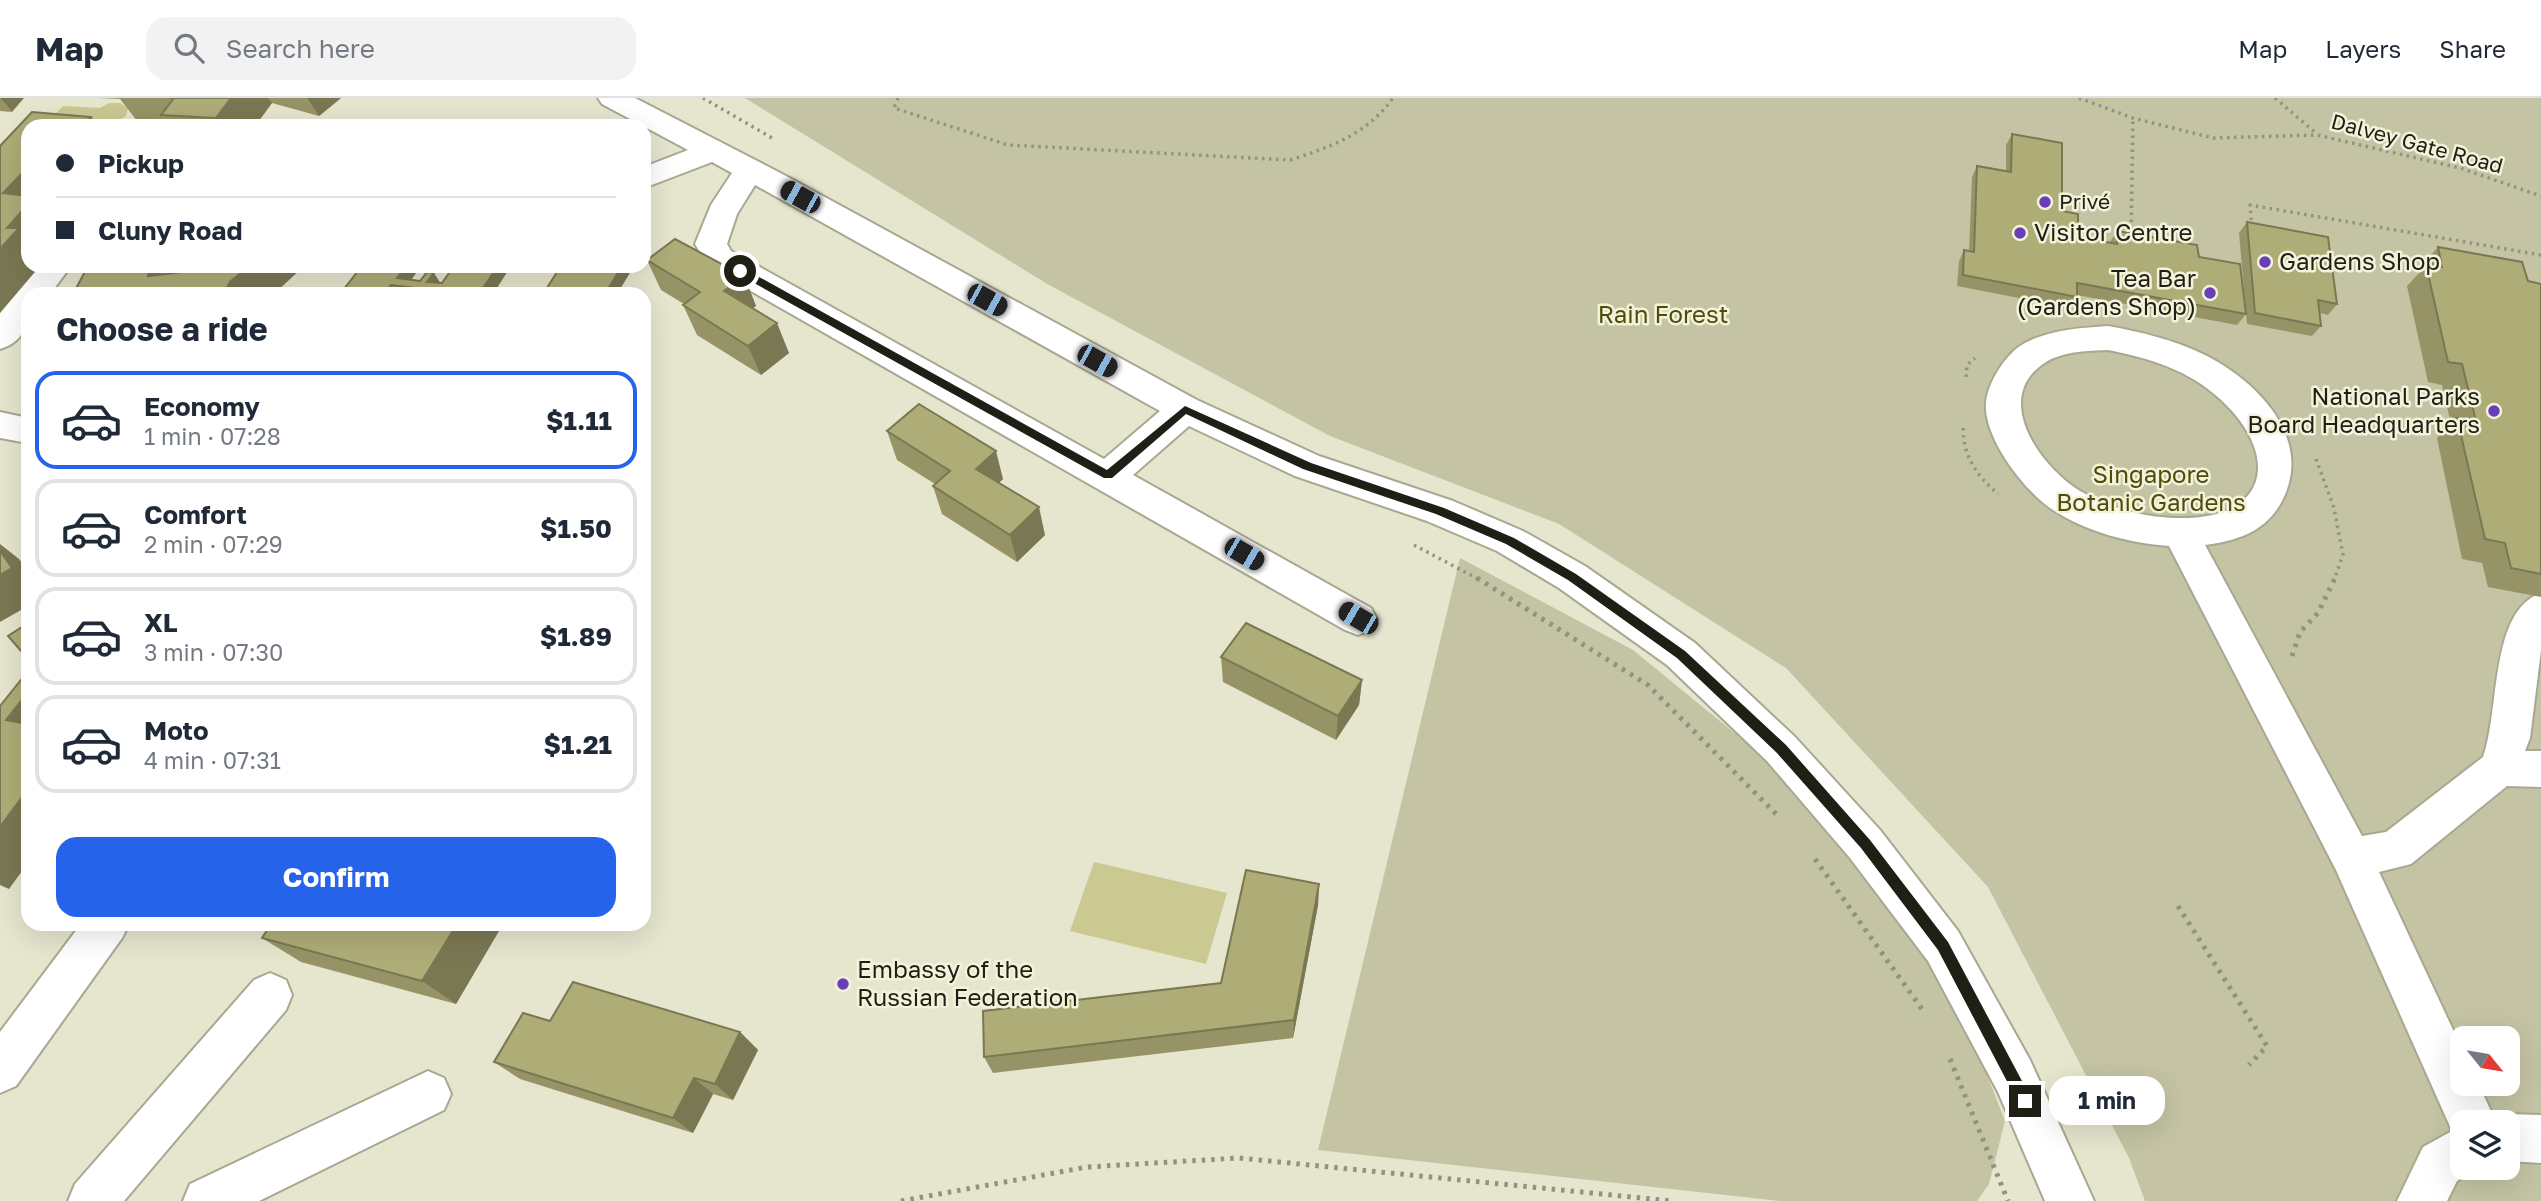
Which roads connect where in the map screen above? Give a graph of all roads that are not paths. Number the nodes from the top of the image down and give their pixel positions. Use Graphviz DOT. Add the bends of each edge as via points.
graph roads {
  1 [pos="612,98"];
  2 [pos="713,151"];
  3 [pos="751,170"];
  4 [pos="651,175"];
  5 [pos="49,273"];
  6 [pos="38,287"];
  7 [pos="21,308"];
  8 [pos="0,337"];
  9 [pos="1185,409"];
  10 [pos="1108,475"];
  11 [pos="2181,535"];
  12 [pos="2541,609"];
  13 [pos="1358,618"];
  14 [pos="2499,768"];
  15 [pos="2541,769"];
  16 [pos="2351,857"];
  17 [pos="102,931"];
  18 [pos="270,995"];
  19 [pos="0,1070"];
  20 [pos="428,1094"];
  21 [pos="2467,1110"];
  22 [pos="2520,1138"];
  23 [pos="2541,1139"];
  24 [pos="2450,1158"];
  25 [pos="92,1201"];
  26 [pos="207,1201"];
  27 [pos="2070,1201"];
  28 [pos="2421,1201"];
  1 -- 2 [label="street"];
  2 -- 3 [label="street"];
  2 -- 4 [label="street"];
  3 -- 9 [label="street"];
  3 -- 10 [label="street" via="716,225 711,244 720,259"];
  5 -- 6 [label="street"];
  7 -- 8 [label="street"];
  9 -- 10 [label="street"];
  9 -- 27 [label="street" via="1307,466 1440,511 1510,541 1572,577 1681,654 1781,749 1866,844 1943,946 2014,1076"];
  10 -- 13 [label="street"];
  11 -- 11 [label="street" via="2117,524 2058,493 2034,473 2017,451 2003,409 2012,373 2035,352 2068,340 2108,338 2146,344 2187,359 2220,378 2246,401 2266,428 2275,455 2275,481 2258,510 2225,528"];
  11 -- 16 [label="street"];
  12 -- 14 [label="street" via="2527,629 2510,738"];
  14 -- 15 [label="street"];
  14 -- 16 [label="street" via="2396,850"];
  16 -- 21 [label="street"];
  17 -- 19 [label="street"];
  18 -- 25 [label="street"];
  20 -- 26 [label="street"];
  22 -- 23 [label="street"];
  24 -- 28 [label="street" via="2440,1164"];
}
